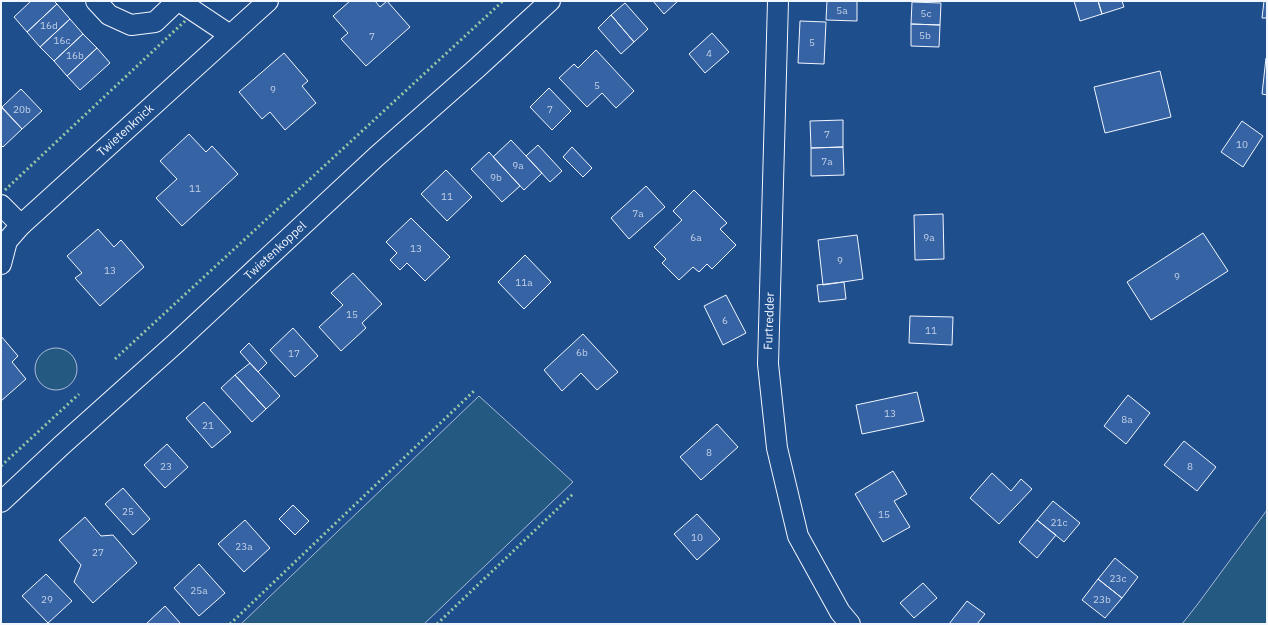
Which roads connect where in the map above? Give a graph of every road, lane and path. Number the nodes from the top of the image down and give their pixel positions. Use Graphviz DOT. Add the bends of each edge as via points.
graph roads {
  1 [pos="96,1"];
  2 [pos="178,1"];
  3 [pos="268,1"];
  4 [pos="550,1"];
  5 [pos="778,1"];
  6 [pos="230,35"];
  7 [pos="1,205"];
  8 [pos="21,225"];
  9 [pos="1,264"];
  10 [pos="1,502"];
  11 [pos="850,624"];
  1 -- 2 [label="street" via="109,15 131,25 155,22"];
  2 -- 6 [label="street"];
  3 -- 6 [label="street, Twietenknick"];
  4 -- 10 [label="street, Twietenkoppel"];
  5 -- 11 [label="street, Furtredder" via="768,364 775,433 798,536 840,612"];
  6 -- 8 [label="street, Twietenknick"];
  7 -- 8 [label="street"];
  8 -- 9 [label="street, Twietenknick" via="7,241"];
}
